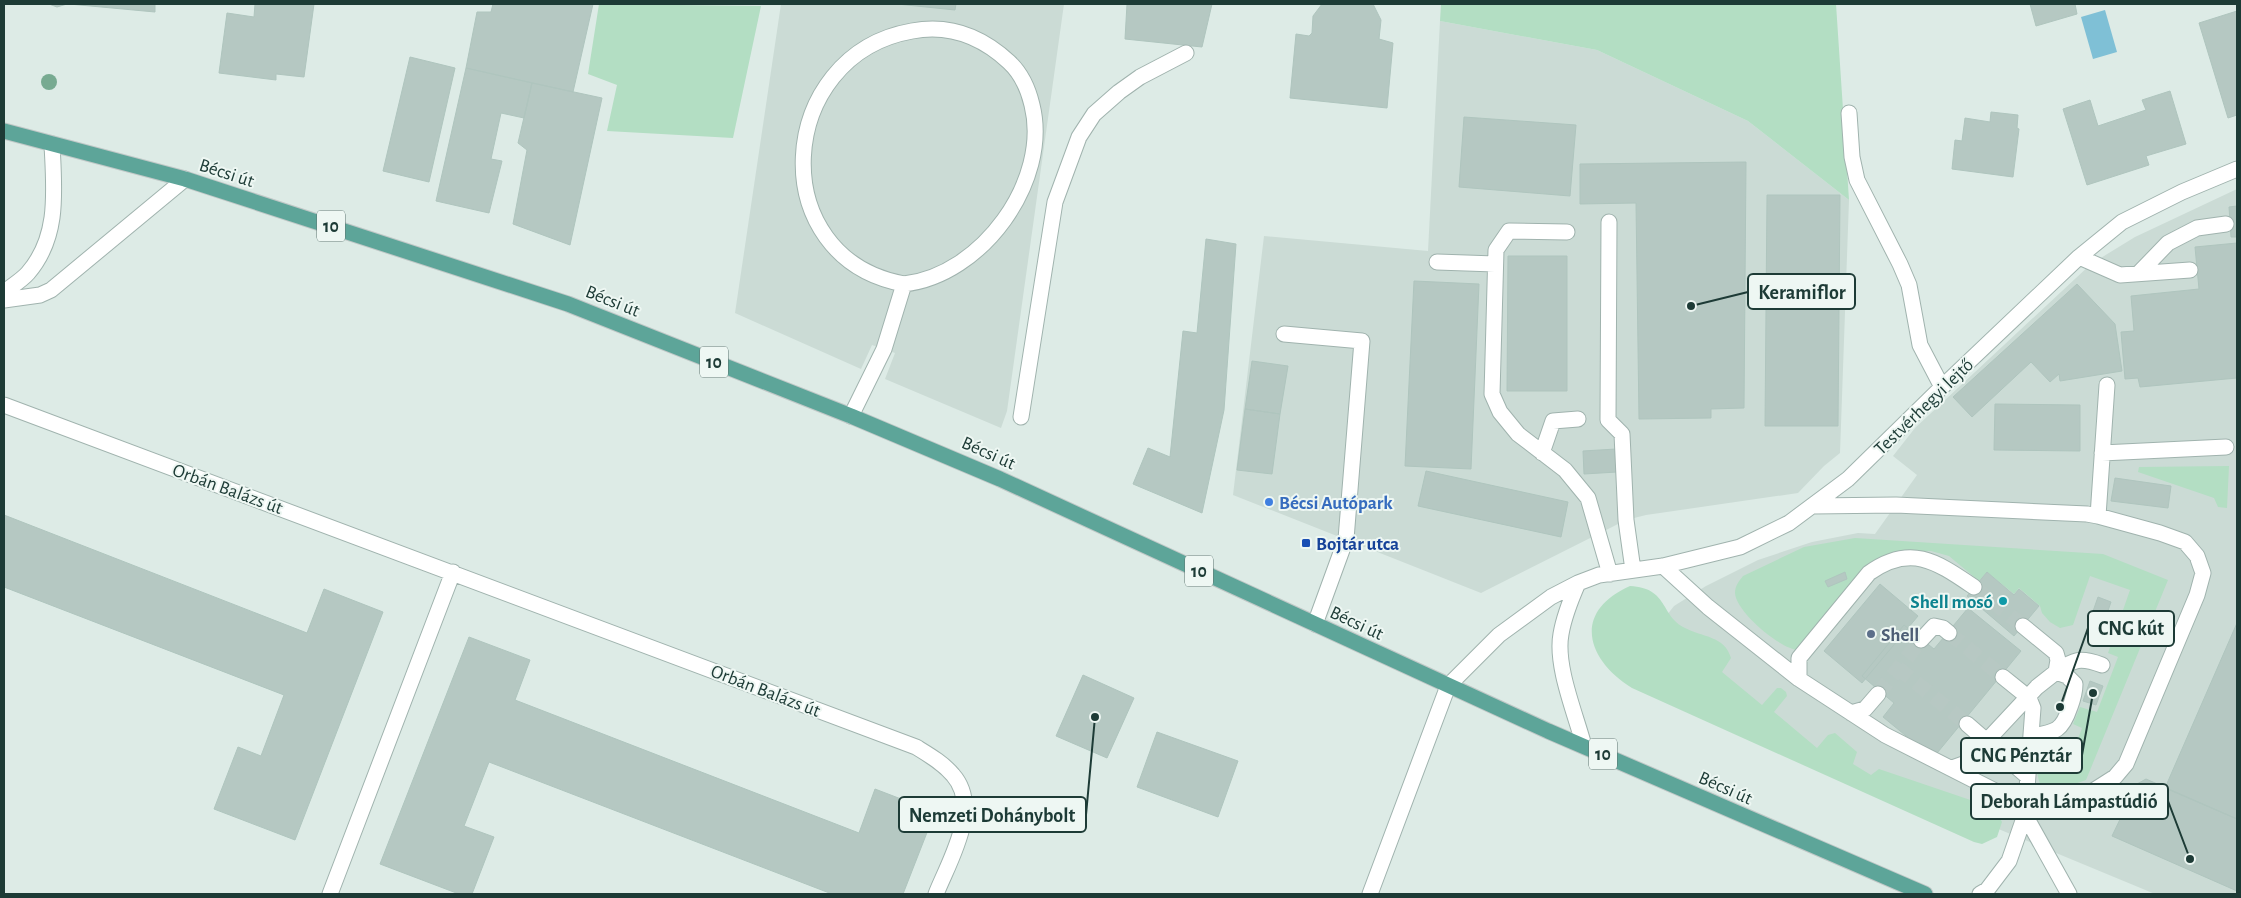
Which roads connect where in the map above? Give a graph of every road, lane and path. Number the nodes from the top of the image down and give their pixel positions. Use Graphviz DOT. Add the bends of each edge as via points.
graph roads {
  1 [pos="1186,52"];
  2 [pos="1849,114"];
  3 [pos="4,131"];
  4 [pos="52,144"];
  5 [pos="2237,169"];
  6 [pos="185,180"];
  7 [pos="1609,222"];
  8 [pos="2226,224"];
  9 [pos="1567,232"];
  10 [pos="2080,257"];
  11 [pos="1437,262"];
  12 [pos="1495,264"];
  13 [pos="2190,270"];
  14 [pos="2139,273"];
  15 [pos="904,284"];
  16 [pos="4,292"];
  17 [pos="4,300"];
  18 [pos="1284,334"];
  19 [pos="2107,385"];
  20 [pos="1942,387"];
  21 [pos="4,405"];
  22 [pos="851,416"];
  23 [pos="1021,417"];
  24 [pos="1578,419"];
  25 [pos="2226,447"];
  26 [pos="1542,453"];
  27 [pos="2102,453"];
  28 [pos="1813,506"];
  29 [pos="2098,516"];
  30 [pos="1663,566"];
  31 [pos="1633,570"];
  32 [pos="453,572"];
  33 [pos="1610,574"];
  34 [pos="1578,583"];
  35 [pos="1974,587"];
  36 [pos="1315,624"];
  37 [pos="2023,626"];
  38 [pos="1949,633"];
  39 [pos="1921,640"];
  40 [pos="2102,665"];
  41 [pos="2056,672"];
  42 [pos="2003,677"];
  43 [pos="1800,679"];
  44 [pos="1448,686"];
  45 [pos="1878,694"];
  46 [pos="2029,698"];
  47 [pos="1851,713"];
  48 [pos="1967,724"];
  49 [pos="2032,736"];
  50 [pos="1988,740"];
  51 [pos="1584,746"];
  52 [pos="1952,768"];
  53 [pos="2027,776"];
  54 [pos="2025,815"];
  55 [pos="330,894"];
  56 [pos="936,894"];
  57 [pos="1370,894"];
  58 [pos="1925,894"];
  59 [pos="1980,894"];
  60 [pos="2069,894"];
  1 -- 23 [label="street" via="1119,92 1094,114 1079,137 1055,202"];
  2 -- 20 [label="street" via="1857,180 1909,285 1920,345"];
  3 -- 4 [label="main road, Bécsi út / 10"];
  4 -- 6 [label="main road, Bécsi út / 10"];
  4 -- 16 [label="street" via="52,225 36,262 27,274"];
  5 -- 10 [label="street, Testvérhegyi lejtő" via="2122,222"];
  6 -- 17 [label="street" via="51,290 40,295"];
  6 -- 22 [label="main road, Bécsi út / 10" via="568,304"];
  7 -- 31 [label="street" via="1608,420 1622,434 1626,520"];
  8 -- 14 [label="street" via="2197,228 2168,243"];
  9 -- 12 [label="street" via="1509,231 1496,250"];
  10 -- 14 [label="street" via="2120,275"];
  10 -- 20 [label="street, Testvérhegyi lejtő"];
  11 -- 12 [label="street"];
  12 -- 26 [label="street" via="1492,394 1500,412 1518,434"];
  13 -- 14 [label="street"];
  15 -- 15 [label="street" via="884,281 850,263 820,228 806,194 802,166 804,140 828,82 847,61 897,34 931,28 954,30 998,51 1016,68 1028,86 1035,115 1036,142 1024,187 1009,214 990,237 939,275 920,283"];
  15 -- 22 [label="street" via="884,349"];
  18 -- 36 [label="street" via="1362,341 1346,539"];
  19 -- 27 [label="street"];
  20 -- 28 [label="street, Testvérhegyi lejtő" via="1848,479"];
  21 -- 32 [label="street, Orbán Balázs út"];
  22 -- 36 [label="main road, Bécsi út / 10" via="1000,479"];
  24 -- 26 [label="street" via="1553,421"];
  25 -- 27 [label="street"];
  26 -- 33 [label="street" via="1564,470 1588,498"];
  27 -- 29 [label="street"];
  28 -- 29 [label="street" via="1896,505"];
  28 -- 30 [label="street, Testvérhegyi lejtő" via="1789,523 1740,548"];
  29 -- 54 [label="street" via="2185,542 2197,556 2201,581 2126,764 2115,777 2082,798 2047,805"];
  30 -- 31 [label="street, Testvérhegyi lejtő"];
  30 -- 43 [label="street" via="1708,607"];
  31 -- 33 [label="street, Testvérhegyi lejtő"];
  32 -- 55 [label="street"];
  32 -- 56 [label="street, Orbán Balázs út" via="916,747 938,760 954,776 965,807 961,830"];
  33 -- 34 [label="street, Testvérhegyi lejtő"];
  34 -- 44 [label="street, Testvérhegyi lejtő" via="1523,616"];
  34 -- 51 [label="street" via="1560,636 1562,664"];
  35 -- 43 [label="street" via="1939,563 1928,560 1900,559 1882,564 1869,574 1799,658"];
  36 -- 44 [label="main road, Bécsi út / 10"];
  37 -- 41 [label="street" via="2056,653"];
  38 -- 39 [label="street" via="1934,626"];
  40 -- 41 [label="street" via="2088,660 2072,660"];
  41 -- 46 [label="street"];
  41 -- 49 [label="street" via="2075,684 2065,722 2051,732"];
  42 -- 46 [label="street"];
  43 -- 47 [label="street"];
  44 -- 51 [label="main road, Bécsi út / 10"];
  44 -- 57 [label="street"];
  45 -- 47 [label="street" via="1865,709"];
  46 -- 49 [label="street" via="2033,708"];
  46 -- 50 [label="street"];
  47 -- 52 [label="street" via="1884,735"];
  48 -- 50 [label="street"];
  49 -- 53 [label="street"];
  50 -- 52 [label="street" via="1966,763"];
  50 -- 53 [label="street"];
  51 -- 58 [label="main road, Bécsi út / 10"];
  52 -- 54 [label="street" via="2007,797"];
  53 -- 54 [label="street"];
  54 -- 59 [label="street" via="2008,860"];
  54 -- 60 [label="street"];
}
